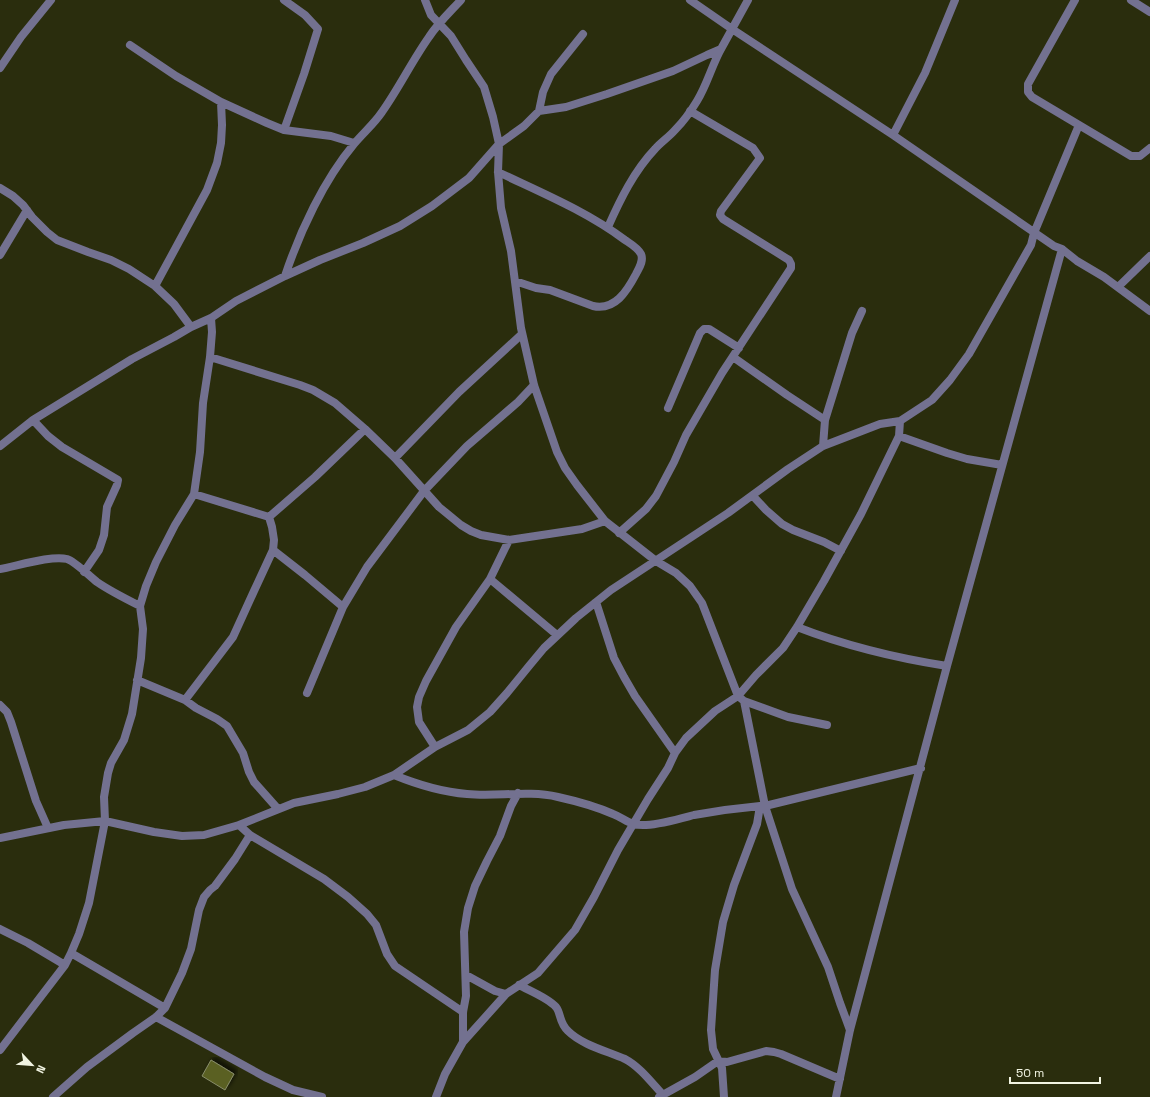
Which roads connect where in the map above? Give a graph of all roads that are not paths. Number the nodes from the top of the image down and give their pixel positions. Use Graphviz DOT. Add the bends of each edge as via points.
graph roads {
  1 [pos="51,0"];
  2 [pos="284,0"];
  3 [pos="425,0"];
  4 [pos="461,0"];
  5 [pos="690,0"];
  6 [pos="748,0"];
  7 [pos="955,0"];
  8 [pos="1075,0"];
  9 [pos="1131,0"];
  10 [pos="1150,12"];
  11 [pos="439,23"];
  12 [pos="732,29"];
  13 [pos="583,34"];
  14 [pos="130,45"];
  15 [pos="721,49"];
  16 [pos="0,68"];
  17 [pos="221,102"];
  18 [pos="540,111"];
  19 [pos="690,111"];
  20 [pos="1079,125"];
  21 [pos="284,130"];
  22 [pos="893,135"];
  23 [pos="354,144"];
  24 [pos="499,144"];
  25 [pos="1150,148"];
  26 [pos="498,172"];
  27 [pos="0,188"];
  28 [pos="27,210"];
  29 [pos="608,228"];
  30 [pos="1034,233"];
  31 [pos="1062,249"];
  32 [pos="0,255"];
  33 [pos="1150,256"];
  34 [pos="285,276"];
  35 [pos="515,281"];
  36 [pos="156,286"];
  37 [pos="1118,287"];
  38 [pos="862,311"];
  39 [pos="1150,312"];
  40 [pos="211,318"];
  41 [pos="191,327"];
  42 [pos="522,334"];
  43 [pos="739,348"];
  44 [pos="210,357"];
  45 [pos="732,357"];
  46 [pos="534,385"];
  47 [pos="668,408"];
  48 [pos="33,420"];
  49 [pos="825,420"];
  50 [pos="900,420"];
  51 [pos="365,429"];
  52 [pos="899,436"];
  53 [pos="0,446"];
  54 [pos="823,446"];
  55 [pos="395,458"];
  56 [pos="1002,465"];
  57 [pos="424,491"];
  58 [pos="194,494"];
  59 [pos="753,496"];
  60 [pos="269,517"];
  61 [pos="605,521"];
  62 [pos="619,532"];
  63 [pos="509,540"];
  64 [pos="273,550"];
  65 [pos="841,551"];
  66 [pos="656,561"];
  67 [pos="0,569"];
  68 [pos="84,572"];
  69 [pos="490,579"];
  70 [pos="596,602"];
  71 [pos="140,606"];
  72 [pos="343,607"];
  73 [pos="797,627"];
  74 [pos="557,635"];
  75 [pos="947,666"];
  76 [pos="137,680"];
  77 [pos="307,693"];
  78 [pos="741,698"];
  79 [pos="185,700"];
  80 [pos="0,705"];
  81 [pos="827,725"];
  82 [pos="435,747"];
  83 [pos="675,753"];
  84 [pos="920,768"];
  85 [pos="394,775"];
  86 [pos="518,793"];
  87 [pos="763,806"];
  88 [pos="278,809"];
  89 [pos="105,821"];
  90 [pos="634,824"];
  91 [pos="239,825"];
  92 [pos="48,828"];
  93 [pos="250,835"];
  94 [pos="0,838"];
  95 [pos="0,929"];
  96 [pos="71,953"];
  97 [pos="65,965"];
  98 [pos="466,975"];
  99 [pos="519,985"];
  100 [pos="506,994"];
  101 [pos="165,1008"];
  102 [pos="463,1012"];
  103 [pos="156,1017"];
  104 [pos="850,1030"];
  105 [pos="463,1042"];
  106 [pos="0,1050"];
  107 [pos="718,1061"];
  108 [pos="840,1079"];
  109 [pos="661,1096"];
  110 [pos="53,1097"];
  111 [pos="322,1097"];
  112 [pos="436,1097"];
  113 [pos="724,1097"];
  114 [pos="836,1097"];
  1 -- 16 [label="street"];
  2 -- 21 [label="street" via="318,29"];
  3 -- 11 [label="street" via="431,15"];
  4 -- 11 [label="street"];
  5 -- 12 [label="street"];
  6 -- 12 [label="street"];
  7 -- 22 [label="street" via="925,73"];
  8 -- 20 [label="street" via="1028,84 1028,92 1032,97"];
  9 -- 10 [label="street"];
  11 -- 23 [label="street" via="382,112"];
  11 -- 24 [label="street" via="451,36 484,87"];
  12 -- 15 [label="street"];
  12 -- 22 [label="street"];
  13 -- 18 [label="street" via="551,74 543,92"];
  14 -- 17 [label="street"];
  15 -- 18 [label="street" via="673,71 608,94 566,107"];
  15 -- 19 [label="street"];
  17 -- 21 [label="street"];
  17 -- 36 [label="street" via="221,144 217,163 207,190"];
  18 -- 24 [label="street"];
  19 -- 29 [label="street" via="642,165"];
  19 -- 43 [label="street" via="753,148 760,158 721,211 722,219 789,260 791,264"];
  20 -- 25 [label="street" via="1131,156 1140,156"];
  20 -- 30 [label="street"];
  21 -- 23 [label="street" via="331,136"];
  22 -- 30 [label="street"];
  23 -- 34 [label="street" via="322,191 293,252"];
  24 -- 26 [label="street"];
  24 -- 34 [label="street" via="469,178 400,226"];
  26 -- 29 [label="street" via="560,201"];
  26 -- 35 [label="street" via="501,208"];
  27 -- 28 [label="street" via="23,204"];
  28 -- 32 [label="street"];
  28 -- 36 [label="street" via="57,240 117,263"];
  29 -- 35 [label="street" via="638,249 642,255 642,263 629,287 611,304 600,307"];
  30 -- 31 [label="street"];
  30 -- 50 [label="street" via="1031,245 969,354 932,400"];
  31 -- 37 [label="street"];
  31 -- 56 [label="street"];
  33 -- 37 [label="street"];
  34 -- 40 [label="street" via="236,301"];
  35 -- 42 [label="street"];
  36 -- 41 [label="street" via="174,304"];
  37 -- 39 [label="street"];
  38 -- 49 [label="street" via="852,333"];
  40 -- 41 [label="street"];
  40 -- 44 [label="street"];
  41 -- 48 [label="street" via="132,359"];
  42 -- 46 [label="street"];
  42 -- 55 [label="street" via="459,392"];
  43 -- 45 [label="street"];
  43 -- 47 [label="street" via="704,329"];
  44 -- 51 [label="street" via="313,390 335,403"];
  44 -- 58 [label="street"];
  45 -- 49 [label="street"];
  45 -- 62 [label="street" via="686,435 656,496 646,509"];
  46 -- 57 [label="street" via="467,446"];
  46 -- 61 [label="street" via="565,468"];
  48 -- 53 [label="street"];
  48 -- 68 [label="street" via="62,447 118,480 107,507 104,535 99,550"];
  49 -- 54 [label="street"];
  50 -- 52 [label="street"];
  50 -- 54 [label="street" via="874,426"];
  51 -- 55 [label="street"];
  51 -- 60 [label="street"];
  52 -- 56 [label="street" via="947,453"];
  52 -- 65 [label="street"];
  54 -- 59 [label="street"];
  55 -- 57 [label="street"];
  56 -- 75 [label="street"];
  57 -- 63 [label="street" via="461,526 481,535"];
  57 -- 72 [label="street" via="367,567"];
  58 -- 60 [label="street"];
  58 -- 71 [label="street" via="156,562"];
  59 -- 65 [label="street" via="782,524"];
  59 -- 66 [label="street"];
  60 -- 64 [label="street" via="274,540"];
  61 -- 62 [label="street"];
  61 -- 63 [label="street" via="582,529"];
  62 -- 66 [label="street"];
  63 -- 69 [label="street"];
  64 -- 72 [label="street"];
  64 -- 79 [label="street" via="233,637"];
  65 -- 73 [label="street"];
  66 -- 70 [label="street"];
  66 -- 78 [label="street" via="676,573 690,586 702,603"];
  67 -- 68 [label="street" via="57,558 72,561"];
  68 -- 71 [label="street" via="98,583"];
  69 -- 74 [label="street"];
  69 -- 82 [label="street" via="456,627 419,698 419,722"];
  70 -- 74 [label="street"];
  70 -- 83 [label="street" via="614,658 635,696"];
  71 -- 76 [label="street" via="143,630"];
  72 -- 77 [label="street"];
  73 -- 75 [label="street" via="881,653"];
  73 -- 78 [label="street" via="783,648 756,675"];
  74 -- 82 [label="street" via="490,712 468,730"];
  75 -- 84 [label="street"];
  76 -- 79 [label="street"];
  76 -- 89 [label="street" via="132,714 124,740 108,773 104,797"];
  78 -- 81 [label="street" via="788,717"];
  78 -- 83 [label="street" via="715,711 698,725"];
  78 -- 87 [label="street"];
  79 -- 88 [label="street" via="227,726 243,752 254,782"];
  80 -- 92 [label="street" via="12,722 36,801"];
  82 -- 85 [label="street"];
  83 -- 90 [label="street"];
  84 -- 87 [label="street"];
  84 -- 104 [label="street"];
  85 -- 86 [label="street" via="451,792"];
  85 -- 88 [label="street" via="365,787"];
  86 -- 90 [label="street" via="546,794 584,803"];
  86 -- 98 [label="street" via="475,886 468,908 464,932"];
  87 -- 90 [label="street" via="647,825"];
  87 -- 104 [label="street" via="792,889 828,968"];
  87 -- 107 [label="street" via="723,922 715,970 711,1030 713,1049"];
  88 -- 91 [label="street"];
  89 -- 91 [label="street" via="182,836 204,835"];
  89 -- 92 [label="street"];
  89 -- 96 [label="street" via="89,903"];
  90 -- 99 [label="street" via="575,930 538,973"];
  91 -- 93 [label="street"];
  92 -- 94 [label="street"];
  93 -- 101 [label="street" via="215,886 204,897 198,910 191,948"];
  93 -- 102 [label="street" via="324,879 348,897 376,925 387,954 395,966"];
  95 -- 97 [label="street"];
  96 -- 97 [label="street"];
  96 -- 101 [label="street"];
  97 -- 106 [label="street"];
  98 -- 100 [label="street"];
  98 -- 102 [label="street"];
  99 -- 100 [label="street"];
  99 -- 109 [label="street" via="557,1008 561,1023 568,1031 639,1069"];
  100 -- 105 [label="street"];
  101 -- 103 [label="street"];
  102 -- 105 [label="street"];
  103 -- 110 [label="street" via="87,1067"];
  103 -- 111 [label="street" via="265,1077 293,1090"];
  104 -- 108 [label="street"];
  105 -- 112 [label="street" via="445,1074"];
  107 -- 108 [label="street" via="727,1062 766,1051 774,1052"];
  107 -- 109 [label="street"];
  107 -- 113 [label="street" via="722,1068"];
  108 -- 114 [label="street"];
}
